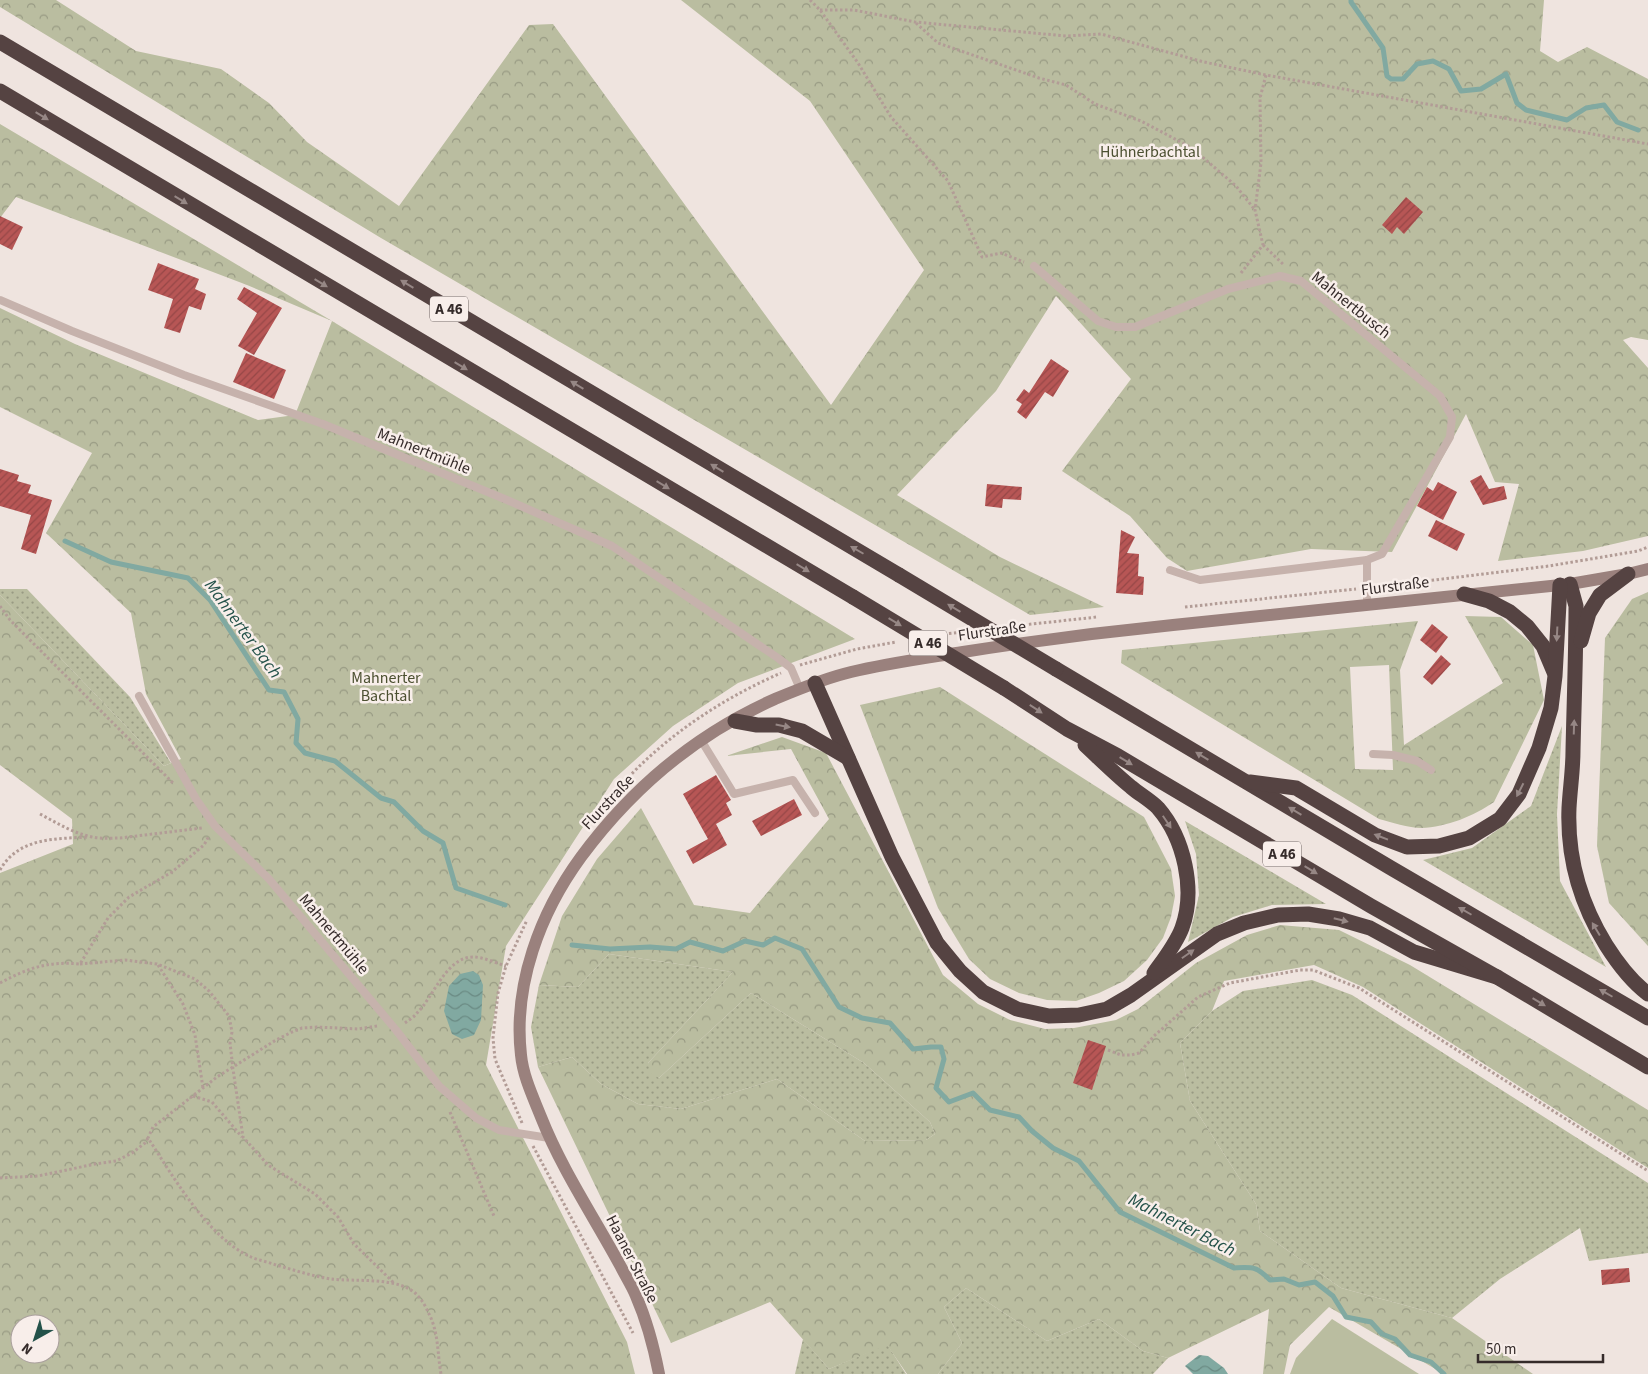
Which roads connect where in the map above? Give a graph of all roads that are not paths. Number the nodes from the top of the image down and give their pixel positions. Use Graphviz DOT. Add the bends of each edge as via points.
graph roads {
  1 [pos="0,42"];
  2 [pos="0,92"];
  3 [pos="1034,266"];
  4 [pos="0,300"];
  5 [pos="1367,560"];
  6 [pos="1648,569"];
  7 [pos="1170,570"];
  8 [pos="1628,574"];
  9 [pos="1565,585"];
  10 [pos="1464,594"];
  11 [pos="1367,606"];
  12 [pos="1576,661"];
  13 [pos="1556,676"];
  14 [pos="808,686"];
  15 [pos="140,696"];
  16 [pos="735,721"];
  17 [pos="1068,729"];
  18 [pos="701,740"];
  19 [pos="1373,754"];
  20 [pos="848,758"];
  21 [pos="1431,770"];
  22 [pos="1244,781"];
  23 [pos="815,814"];
  24 [pos="1497,977"];
  25 [pos="1148,982"];
  26 [pos="1648,994"];
  27 [pos="1648,1018"];
  28 [pos="1648,1067"];
  29 [pos="550,1138"];
  30 [pos="562,1164"];
  31 [pos="659,1374"];
  22 -- 1 [label="highway, A 46, one-way, bridge"];
  2 -- 17 [label="highway, A 46, one-way, bridge" via="853,597"];
  3 -- 5 [label="lane, Mahnertbusch" via="1098,321 1116,328 1135,327 1228,289 1280,276 1301,281 1440,396 1452,417 1450,436 1382,554"];
  4 -- 14 [label="lane, Mahnertmühle" via="184,375 323,424 612,546 778,658"];
  5 -- 7 [label="lane, Mahnertbusch" via="1200,580"];
  5 -- 11 [label="lane"];
  6 -- 8 [label="main road, Flurstraße"];
  8 -- 9 [label="main road, Flurstraße"];
  8 -- 12 [label="highway" via="1600,595 1588,613"];
  9 -- 10 [label="main road, Flurstraße"];
  9 -- 12 [label="highway" via="1576,606"];
  9 -- 13 [label="highway, one-way"];
  10 -- 11 [label="main road, Flurstraße"];
  10 -- 13 [label="highway" via="1489,601 1527,626 1544,646"];
  11 -- 14 [label="main road, Flurstraße" via="1091,633 890,664"];
  26 -- 12 [label="highway, one-way" via="1635,984 1612,955 1592,923 1577,885 1570,849 1569,808"];
  13 -- 22 [label="highway, one-way" via="1542,740 1519,794 1500,819 1469,838 1439,846 1407,847 1375,835 1296,788"];
  14 -- 16 [label="main road, Flurstraße"];
  14 -- 20 [label="highway"];
  15 -- 29 [label="lane, Mahnertmühle" via="196,799 215,826 269,878 439,1086 476,1118 499,1130"];
  16 -- 18 [label="main road, Flurstraße"];
  16 -- 20 [label="highway, one-way" via="779,725 802,731"];
  17 -- 24 [label="highway, A 46, one-way"];
  17 -- 25 [label="highway, one-way" via="1157,808 1174,834 1186,868 1188,901 1182,928"];
  18 -- 23 [label="lane" via="734,794 793,780"];
  18 -- 29 [label="main road, Flurstraße" via="667,764 594,839 568,875 539,931 523,991 521,1056 527,1082"];
  19 -- 21 [label="lane" via="1417,761"];
  20 -- 25 [label="highway" via="892,857 937,943 983,992 1017,1009 1049,1016 1079,1015 1106,1009"];
  27 -- 22 [label="highway, A 46, one-way"];
  25 -- 24 [label="highway, one-way" via="1217,934 1278,914 1339,919 1370,928 1414,952"];
  24 -- 28 [label="highway, A 46, one-way"];
  29 -- 30 [label="main road, Flurstraße"];
  30 -- 31 [label="main road, Haaner Straße" via="636,1295"];
}
